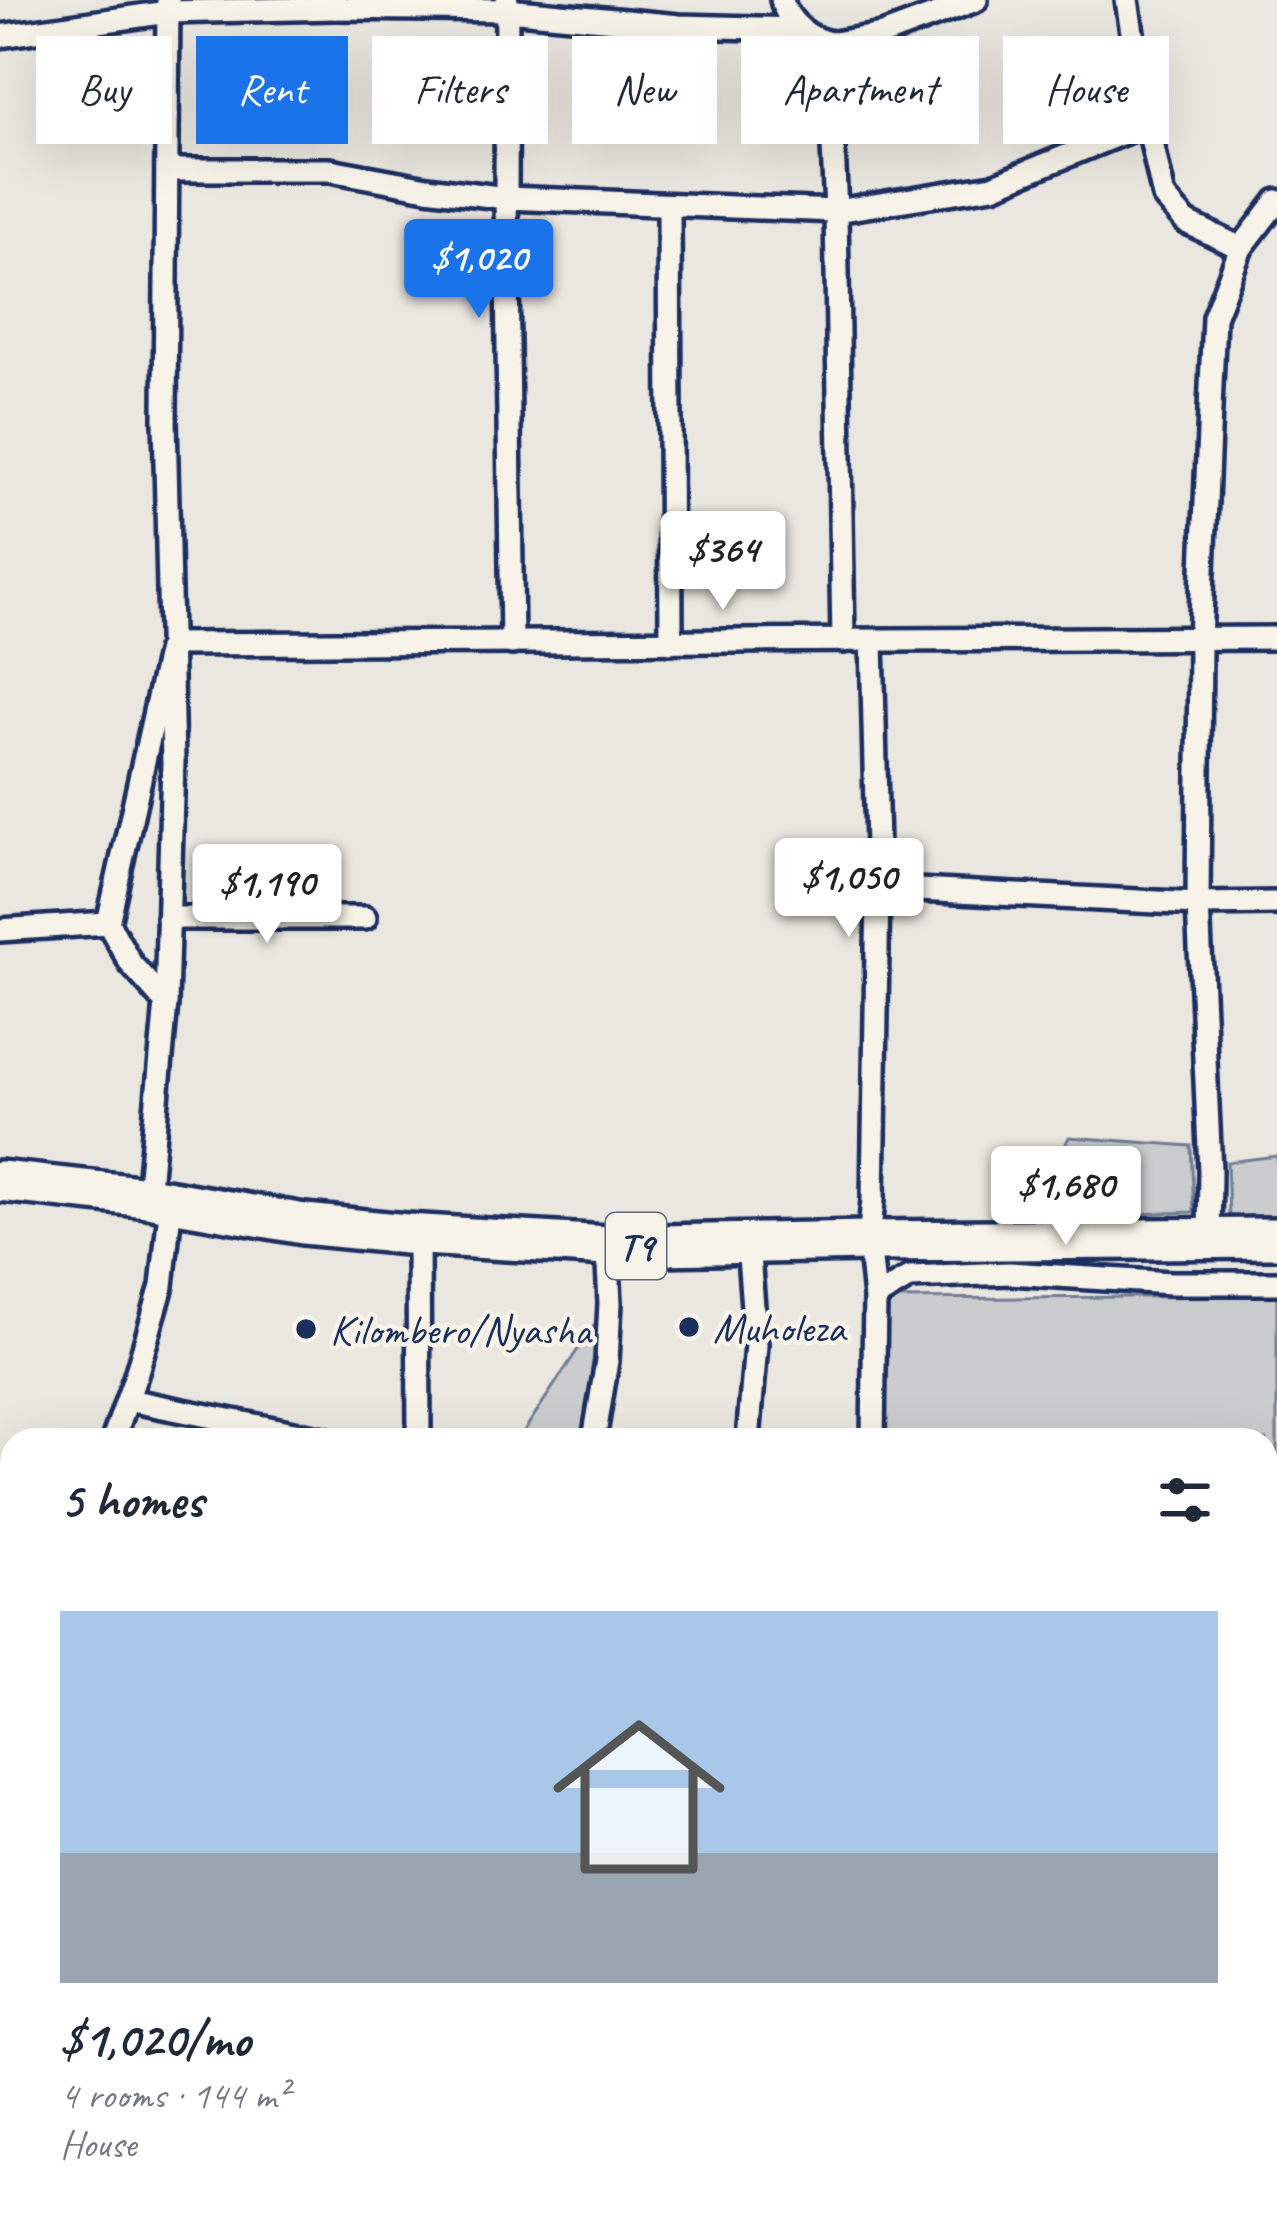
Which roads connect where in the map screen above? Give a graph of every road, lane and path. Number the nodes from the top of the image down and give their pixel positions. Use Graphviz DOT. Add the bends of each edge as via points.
graph roads {
  1 [pos="782,0"];
  2 [pos="976,0"];
  3 [pos="1127,0"];
  4 [pos="335,4"];
  5 [pos="507,5"];
  6 [pos="168,6"];
  7 [pos="800,29"];
  8 [pos="0,36"];
  9 [pos="812,36"];
  10 [pos="876,36"];
  11 [pos="1133,36"];
  12 [pos="833,144"];
  13 [pos="1096,144"];
  14 [pos="1152,144"];
  15 [pos="167,170"];
  16 [pos="506,198"];
  17 [pos="1277,201"];
  18 [pos="669,206"];
  19 [pos="836,211"];
  20 [pos="1241,248"];
  21 [pos="1277,638"];
  22 [pos="1200,640"];
  23 [pos="844,641"];
  24 [pos="872,641"];
  25 [pos="670,642"];
  26 [pos="512,643"];
  27 [pos="170,644"];
  28 [pos="878,888"];
  29 [pos="1277,903"];
  30 [pos="1198,904"];
  31 [pos="365,917"];
  32 [pos="168,918"];
  33 [pos="108,922"];
  34 [pos="0,930"];
  35 [pos="166,1003"];
  36 [pos="0,1181"];
  37 [pos="159,1199"];
  38 [pos="418,1235"];
  39 [pos="1209,1238"];
  40 [pos="1277,1238"];
  41 [pos="869,1241"];
  42 [pos="748,1244"];
  43 [pos="607,1246"];
  44 [pos="1277,1283"];
  45 [pos="875,1298"];
  46 [pos="128,1400"];
  47 [pos="118,1428"];
  48 [pos="269,1428"];
  49 [pos="419,1428"];
  50 [pos="596,1428"];
  51 [pos="749,1428"];
  52 [pos="872,1428"];
  1 -- 7 [label="street"];
  2 -- 10 [label="street"];
  3 -- 11 [label="street"];
  4 -- 5 [label="street"];
  4 -- 6 [label="street"];
  5 -- 7 [label="street" via="679,26"];
  5 -- 16 [label="street"];
  6 -- 8 [label="street"];
  6 -- 15 [label="street"];
  7 -- 9 [label="street"];
  12 -- 19 [label="street"];
  13 -- 19 [label="street" via="993,186"];
  14 -- 20 [label="street" via="1164,196 1186,222"];
  15 -- 16 [label="street" via="330,170"];
  15 -- 27 [label="street"];
  16 -- 18 [label="street"];
  16 -- 26 [label="street"];
  17 -- 20 [label="street"];
  18 -- 19 [label="street"];
  18 -- 25 [label="street"];
  19 -- 23 [label="street"];
  20 -- 22 [label="street" via="1214,317"];
  21 -- 22 [label="street"];
  22 -- 24 [label="street"];
  22 -- 30 [label="street"];
  23 -- 24 [label="street"];
  23 -- 25 [label="street"];
  24 -- 28 [label="street"];
  25 -- 26 [label="street"];
  26 -- 27 [label="street"];
  27 -- 32 [label="street"];
  27 -- 33 [label="street"];
  28 -- 30 [label="street"];
  28 -- 41 [label="street"];
  29 -- 30 [label="street"];
  30 -- 39 [label="street"];
  31 -- 32 [label="street"];
  32 -- 35 [label="street"];
  33 -- 34 [label="street"];
  33 -- 35 [label="street" via="130,964"];
  35 -- 37 [label="street"];
  36 -- 37 [label="highway, T9"];
  37 -- 38 [label="highway, T9"];
  37 -- 46 [label="street" via="162,1286"];
  38 -- 43 [label="highway, T9"];
  38 -- 49 [label="street"];
  39 -- 40 [label="highway, T9"];
  39 -- 41 [label="highway, T9"];
  41 -- 42 [label="highway, T9"];
  41 -- 45 [label="street"];
  42 -- 43 [label="highway, T9"];
  42 -- 51 [label="street" via="756,1346"];
  43 -- 50 [label="street" via="607,1360"];
  44 -- 45 [label="street" via="1010,1273 910,1277"];
  45 -- 52 [label="street"];
  46 -- 47 [label="street"];
  46 -- 48 [label="street"];
}
